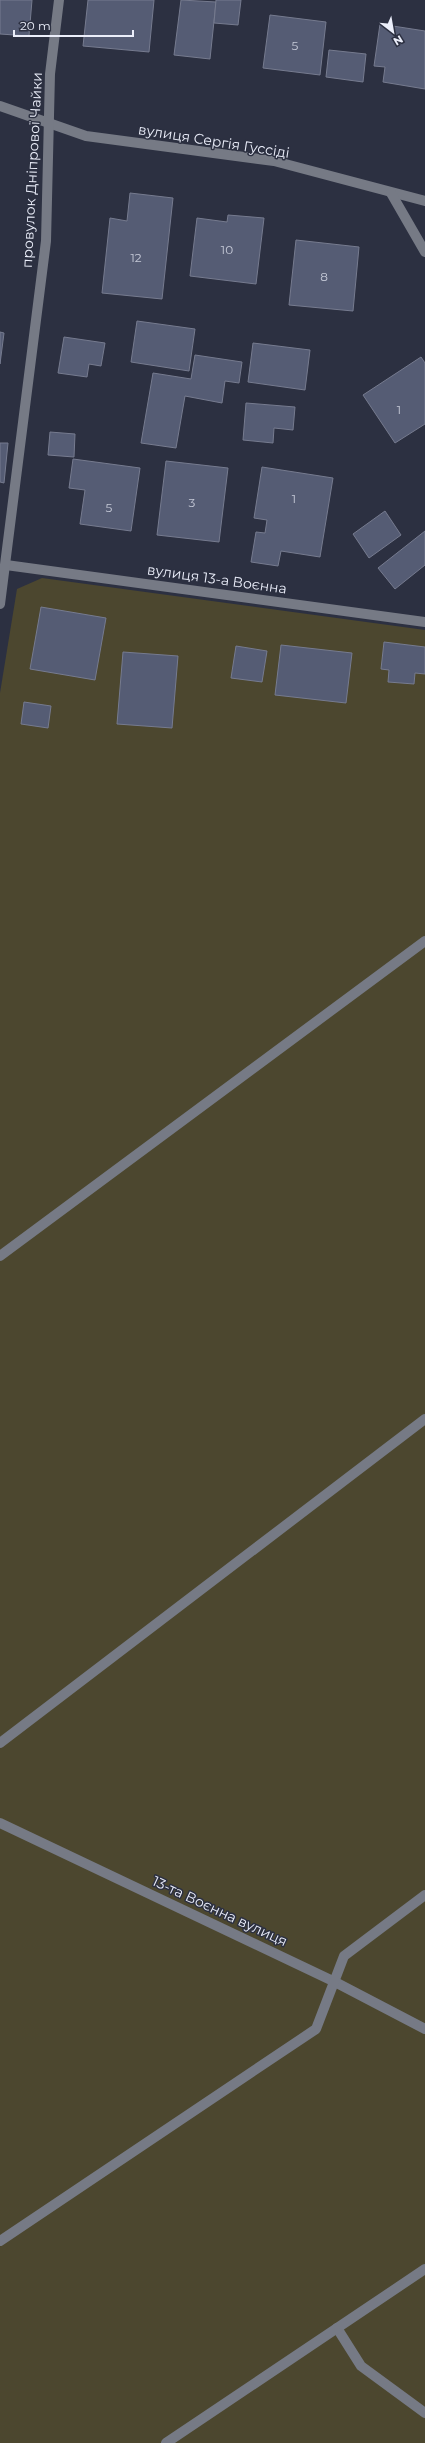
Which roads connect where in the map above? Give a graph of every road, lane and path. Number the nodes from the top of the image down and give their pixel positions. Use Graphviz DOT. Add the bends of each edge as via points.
graph roads {
  1 [pos="59,0"];
  2 [pos="0,106"];
  3 [pos="48,122"];
  4 [pos="391,193"];
  5 [pos="425,201"];
  6 [pos="425,252"];
  7 [pos="4,549"];
  8 [pos="6,565"];
  9 [pos="0,604"];
  10 [pos="425,622"];
  11 [pos="425,941"];
  12 [pos="0,1256"];
  13 [pos="425,1419"];
  14 [pos="0,1742"];
  15 [pos="0,1823"];
  16 [pos="425,1895"];
  17 [pos="335,1982"];
  18 [pos="425,2030"];
  19 [pos="0,2241"];
  20 [pos="425,2269"];
  21 [pos="337,2328"];
  22 [pos="425,2413"];
  23 [pos="166,2443"];
  1 -- 3 [label="street, провулок Дніпрової Чайки" via="50,74"];
  2 -- 3 [label="street, вулиця Сергія Гуссіді"];
  3 -- 4 [label="street, вулиця Сергія Гуссіді" via="86,136 274,162"];
  3 -- 7 [label="street, провулок Дніпрової Чайки" via="46,241"];
  4 -- 5 [label="street, вулиця Сергія Гуссіді"];
  4 -- 6 [label="street"];
  7 -- 8 [label="street, провулок Дніпрової Чайки"];
  8 -- 9 [label="street, провулок Дніпрової Чайки"];
  8 -- 10 [label="street, вулиця 13-а Воєнна"];
  11 -- 12 [label="street"];
  13 -- 14 [label="street"];
  15 -- 17 [label="street, 13-та Воєнна вулиця"];
  16 -- 17 [label="street" via="344,1956"];
  17 -- 18 [label="street, 13-та Воєнна вулиця"];
  17 -- 19 [label="street" via="316,2029"];
  20 -- 21 [label="street"];
  21 -- 22 [label="street" via="361,2366"];
  21 -- 23 [label="street"];
}
